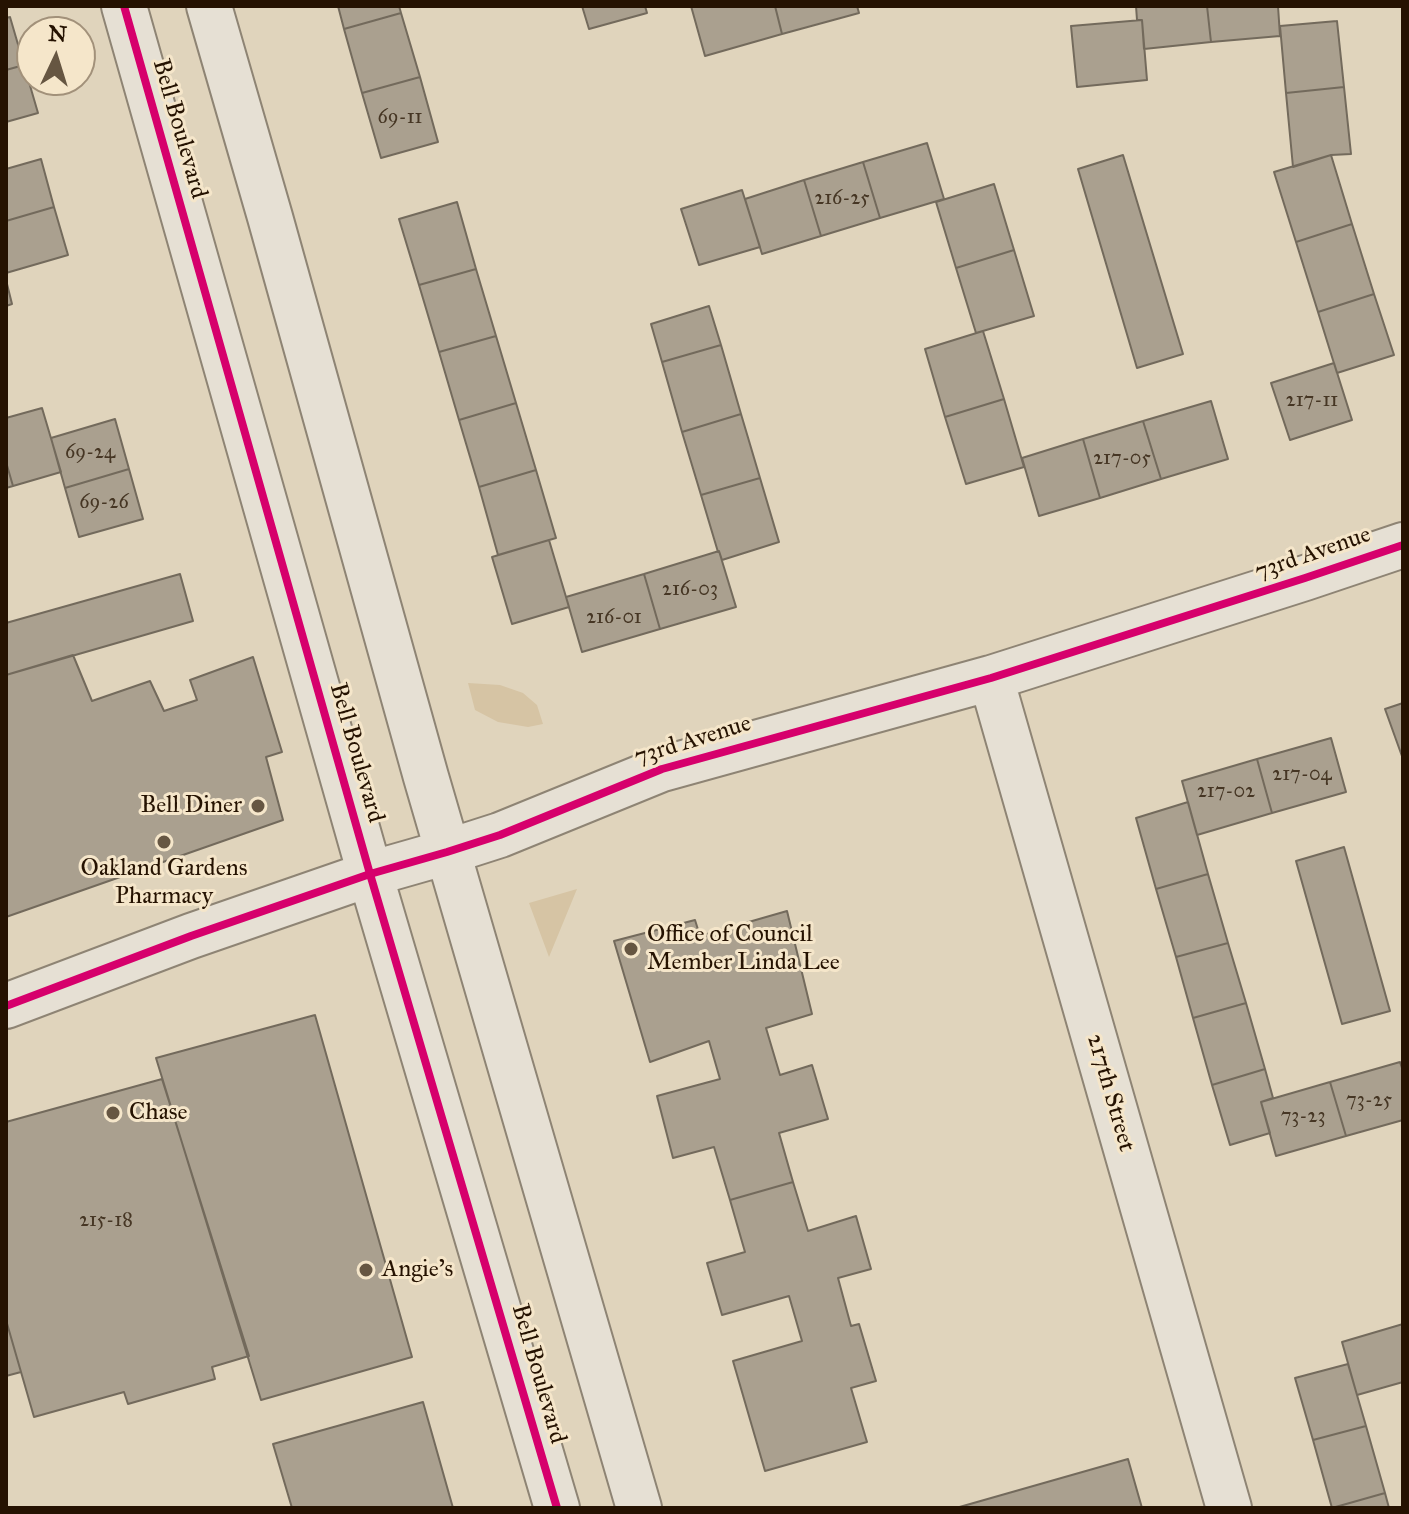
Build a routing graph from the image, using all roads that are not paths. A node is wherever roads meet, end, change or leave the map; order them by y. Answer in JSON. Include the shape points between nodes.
{"nodes":[{"id":1,"x":124,"y":6,"type":"edge"},
{"id":2,"x":209,"y":6,"type":"edge"},
{"id":3,"x":1403,"y":545,"type":"edge"},
{"id":4,"x":991,"y":678,"type":"junction"},
{"id":5,"x":447,"y":852,"type":"junction"},
{"id":6,"x":370,"y":874,"type":"junction"},
{"id":7,"x":6,"y":1006,"type":"edge"},
{"id":8,"x":557,"y":1508,"type":"edge"},
{"id":9,"x":639,"y":1508,"type":"edge"},
{"id":10,"x":1229,"y":1508,"type":"edge"}],
"edges":[{"from":1,"to":6,"type":"street","name":"Bell Boulevard"},
{"from":2,"to":5,"type":"street"},
{"from":3,"to":4,"type":"street","name":"73rd Avenue"},
{"from":4,"to":5,"type":"street","name":"73rd Avenue","via":[[662,769]]},
{"from":4,"to":10,"type":"street","name":"217th Street"},
{"from":5,"to":6,"type":"street","name":"73rd Avenue"},
{"from":5,"to":9,"type":"street"},
{"from":6,"to":7,"type":"street","name":"73rd Avenue"},
{"from":6,"to":8,"type":"street","name":"Bell Boulevard"}]}
